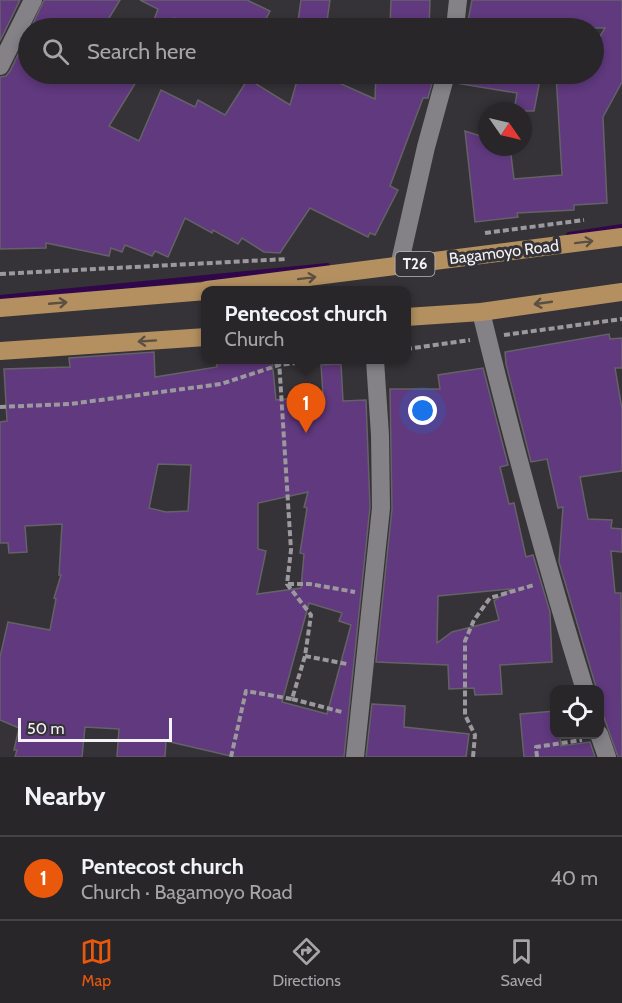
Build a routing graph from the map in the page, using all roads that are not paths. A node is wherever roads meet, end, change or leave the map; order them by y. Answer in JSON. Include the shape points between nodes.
{"nodes":[{"id":1,"x":33,"y":0,"type":"edge"},
{"id":2,"x":458,"y":0,"type":"edge"},
{"id":3,"x":24,"y":18,"type":"edge"},
{"id":4,"x":456,"y":18,"type":"edge"},
{"id":5,"x":18,"y":30,"type":"edge"},
{"id":6,"x":0,"y":66,"type":"edge"},
{"id":7,"x":443,"y":84,"type":"edge"},
{"id":8,"x":622,"y":237,"type":"edge"},
{"id":9,"x":399,"y":266,"type":"junction"},
{"id":10,"x":245,"y":286,"type":"edge"},
{"id":11,"x":201,"y":291,"type":"edge"},
{"id":12,"x":622,"y":292,"type":"edge"},
{"id":13,"x":0,"y":308,"type":"edge"},
{"id":14,"x":481,"y":312,"type":"junction"},
{"id":15,"x":411,"y":317,"type":"edge"},
{"id":16,"x":201,"y":337,"type":"edge"},
{"id":17,"x":0,"y":351,"type":"edge"},
{"id":18,"x":375,"y":364,"type":"edge"},
{"id":19,"x":583,"y":685,"type":"edge"},
{"id":20,"x":601,"y":739,"type":"edge"},
{"id":21,"x":356,"y":757,"type":"edge"},
{"id":22,"x":607,"y":757,"type":"edge"}],
"edges":[{"from":1,"to":3,"type":"street"},
{"from":2,"to":4,"type":"street"},
{"from":5,"to":6,"type":"street"},
{"from":7,"to":9,"type":"street"},
{"from":9,"to":8,"type":"highway","name":"Bagamoyo Road","number":"T26","one_way":true},
{"from":10,"to":9,"type":"highway","name":"Bagamoyo Road","number":"T26","one_way":true},
{"from":13,"to":11,"type":"highway","name":"Bagamoyo Road","number":"T26","one_way":true},
{"from":12,"to":14,"type":"highway","one_way":true},
{"from":14,"to":15,"type":"highway"},
{"from":14,"to":19,"type":"street","via":[[551,581]]},
{"from":16,"to":17,"type":"highway","one_way":true},
{"from":18,"to":21,"type":"street","via":[[381,508]]},
{"from":20,"to":22,"type":"street"}]}
